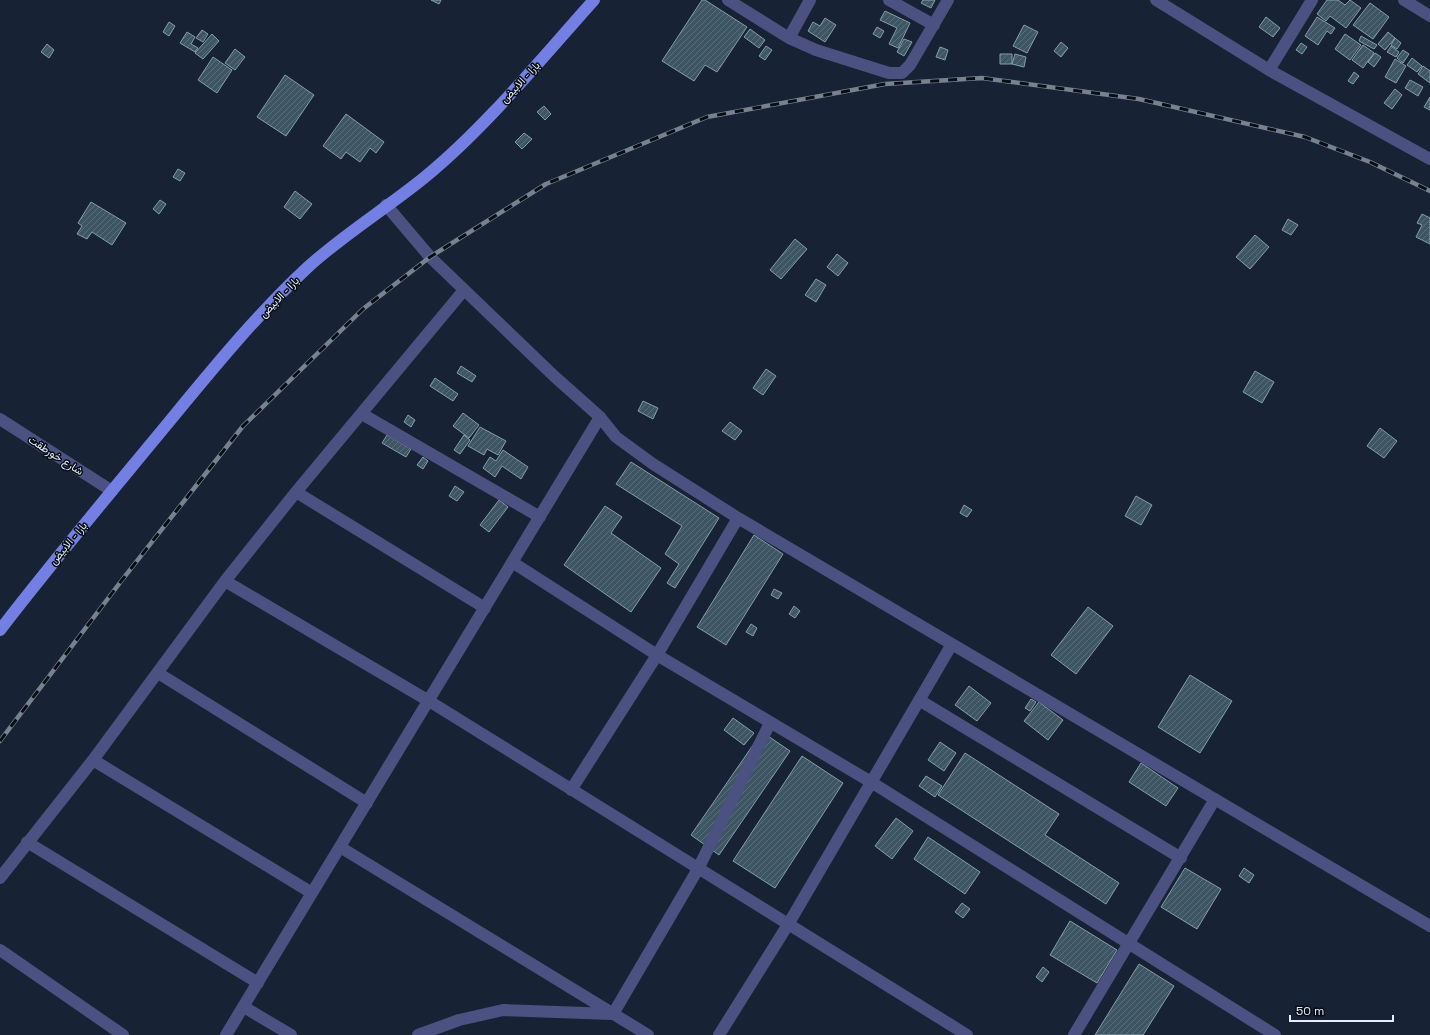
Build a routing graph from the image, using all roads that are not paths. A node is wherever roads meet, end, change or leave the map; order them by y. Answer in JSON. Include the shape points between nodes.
{"nodes":[{"id":1,"x":594,"y":0,"type":"edge"},
{"id":2,"x":728,"y":0,"type":"edge"},
{"id":3,"x":810,"y":0,"type":"edge"},
{"id":4,"x":889,"y":0,"type":"edge"},
{"id":5,"x":948,"y":0,"type":"edge"},
{"id":6,"x":1156,"y":0,"type":"edge"},
{"id":7,"x":1312,"y":0,"type":"edge"},
{"id":8,"x":1404,"y":0,"type":"edge"},
{"id":9,"x":1430,"y":16,"type":"edge"},
{"id":10,"x":934,"y":25,"type":"junction"},
{"id":11,"x":789,"y":38,"type":"junction"},
{"id":12,"x":1269,"y":70,"type":"junction"},
{"id":13,"x":1430,"y":158,"type":"edge"},
{"id":14,"x":386,"y":205,"type":"junction"},
{"id":15,"x":464,"y":290,"type":"junction"},
{"id":16,"x":362,"y":414,"type":"junction"},
{"id":17,"x":600,"y":417,"type":"junction"},
{"id":18,"x":0,"y":419,"type":"edge"},
{"id":19,"x":112,"y":491,"type":"junction"},
{"id":20,"x":296,"y":492,"type":"junction"},
{"id":21,"x":540,"y":517,"type":"junction"},
{"id":22,"x":738,"y":518,"type":"junction"},
{"id":23,"x":512,"y":562,"type":"junction"},
{"id":24,"x":225,"y":581,"type":"junction"},
{"id":25,"x":485,"y":608,"type":"junction"},
{"id":26,"x":0,"y":630,"type":"edge"},
{"id":27,"x":952,"y":644,"type":"junction"},
{"id":28,"x":657,"y":655,"type":"junction"},
{"id":29,"x":158,"y":673,"type":"junction"},
{"id":30,"x":919,"y":700,"type":"junction"},
{"id":31,"x":428,"y":701,"type":"junction"},
{"id":32,"x":770,"y":723,"type":"junction"},
{"id":33,"x":93,"y":760,"type":"junction"},
{"id":34,"x":870,"y":782,"type":"junction"},
{"id":35,"x":571,"y":790,"type":"junction"},
{"id":36,"x":1215,"y":799,"type":"junction"},
{"id":37,"x":367,"y":803,"type":"junction"},
{"id":38,"x":27,"y":842,"type":"junction"},
{"id":39,"x":340,"y":847,"type":"junction"},
{"id":40,"x":1181,"y":858,"type":"junction"},
{"id":41,"x":698,"y":869,"type":"junction"},
{"id":42,"x":0,"y":878,"type":"edge"},
{"id":43,"x":312,"y":893,"type":"junction"},
{"id":44,"x":789,"y":923,"type":"junction"},
{"id":45,"x":1430,"y":926,"type":"edge"},
{"id":46,"x":1128,"y":944,"type":"junction"},
{"id":47,"x":0,"y":950,"type":"edge"},
{"id":48,"x":258,"y":983,"type":"junction"},
{"id":49,"x":244,"y":1007,"type":"junction"},
{"id":50,"x":613,"y":1014,"type":"junction"},
{"id":51,"x":1270,"y":1034,"type":"edge"},
{"id":52,"x":123,"y":1035,"type":"edge"},
{"id":53,"x":226,"y":1035,"type":"edge"},
{"id":54,"x":291,"y":1035,"type":"edge"},
{"id":55,"x":418,"y":1035,"type":"edge"},
{"id":56,"x":648,"y":1035,"type":"edge"},
{"id":57,"x":720,"y":1035,"type":"edge"},
{"id":58,"x":967,"y":1035,"type":"edge"},
{"id":59,"x":1074,"y":1035,"type":"edge"}],
"edges":[{"from":1,"to":14,"type":"main road","name":"بارا - الابيض","via":[[470,136],[425,176]]},
{"from":2,"to":11,"type":"street"},
{"from":3,"to":11,"type":"street"},
{"from":4,"to":10,"type":"street"},
{"from":5,"to":10,"type":"street"},
{"from":6,"to":12,"type":"street"},
{"from":7,"to":12,"type":"street"},
{"from":8,"to":9,"type":"street"},
{"from":10,"to":11,"type":"street","via":[[910,65],[902,72],[889,73],[816,50]]},
{"from":12,"to":13,"type":"street"},
{"from":14,"to":15,"type":"street","via":[[430,257]]},
{"from":14,"to":19,"type":"main road","name":"بارا - الابيض","via":[[309,266],[283,292],[232,347]]},
{"from":15,"to":16,"type":"street"},
{"from":15,"to":17,"type":"street"},
{"from":16,"to":20,"type":"street"},
{"from":16,"to":21,"type":"street"},
{"from":17,"to":21,"type":"street"},
{"from":17,"to":22,"type":"street","via":[[616,437],[653,464]]},
{"from":18,"to":19,"type":"street","name":"شارع خورطقت"},
{"from":19,"to":26,"type":"main road","name":"بارا - الابيض"},
{"from":20,"to":24,"type":"street"},
{"from":20,"to":25,"type":"street"},
{"from":21,"to":23,"type":"street"},
{"from":22,"to":27,"type":"street"},
{"from":22,"to":28,"type":"street"},
{"from":23,"to":25,"type":"street"},
{"from":23,"to":28,"type":"street"},
{"from":24,"to":29,"type":"street"},
{"from":24,"to":31,"type":"street"},
{"from":25,"to":31,"type":"street"},
{"from":27,"to":30,"type":"street"},
{"from":27,"to":36,"type":"street"},
{"from":28,"to":32,"type":"street"},
{"from":28,"to":35,"type":"street"},
{"from":29,"to":33,"type":"street"},
{"from":29,"to":37,"type":"street"},
{"from":30,"to":34,"type":"street"},
{"from":30,"to":40,"type":"street"},
{"from":31,"to":35,"type":"street"},
{"from":31,"to":37,"type":"street"},
{"from":32,"to":34,"type":"street"},
{"from":32,"to":41,"type":"street"},
{"from":33,"to":38,"type":"street"},
{"from":33,"to":43,"type":"street"},
{"from":34,"to":44,"type":"street"},
{"from":34,"to":46,"type":"street"},
{"from":35,"to":41,"type":"street"},
{"from":36,"to":40,"type":"street"},
{"from":36,"to":45,"type":"street"},
{"from":37,"to":39,"type":"street"},
{"from":38,"to":42,"type":"street"},
{"from":38,"to":48,"type":"street"},
{"from":39,"to":43,"type":"street"},
{"from":39,"to":50,"type":"street"},
{"from":40,"to":46,"type":"street"},
{"from":41,"to":44,"type":"street"},
{"from":41,"to":50,"type":"street"},
{"from":43,"to":48,"type":"street"},
{"from":44,"to":57,"type":"street"},
{"from":44,"to":58,"type":"street"},
{"from":46,"to":51,"type":"street"},
{"from":46,"to":59,"type":"street"},
{"from":47,"to":52,"type":"street"},
{"from":48,"to":49,"type":"street"},
{"from":49,"to":53,"type":"street"},
{"from":49,"to":54,"type":"street"},
{"from":50,"to":55,"type":"street","via":[[503,1010],[459,1020]]},
{"from":50,"to":56,"type":"street"}]}
